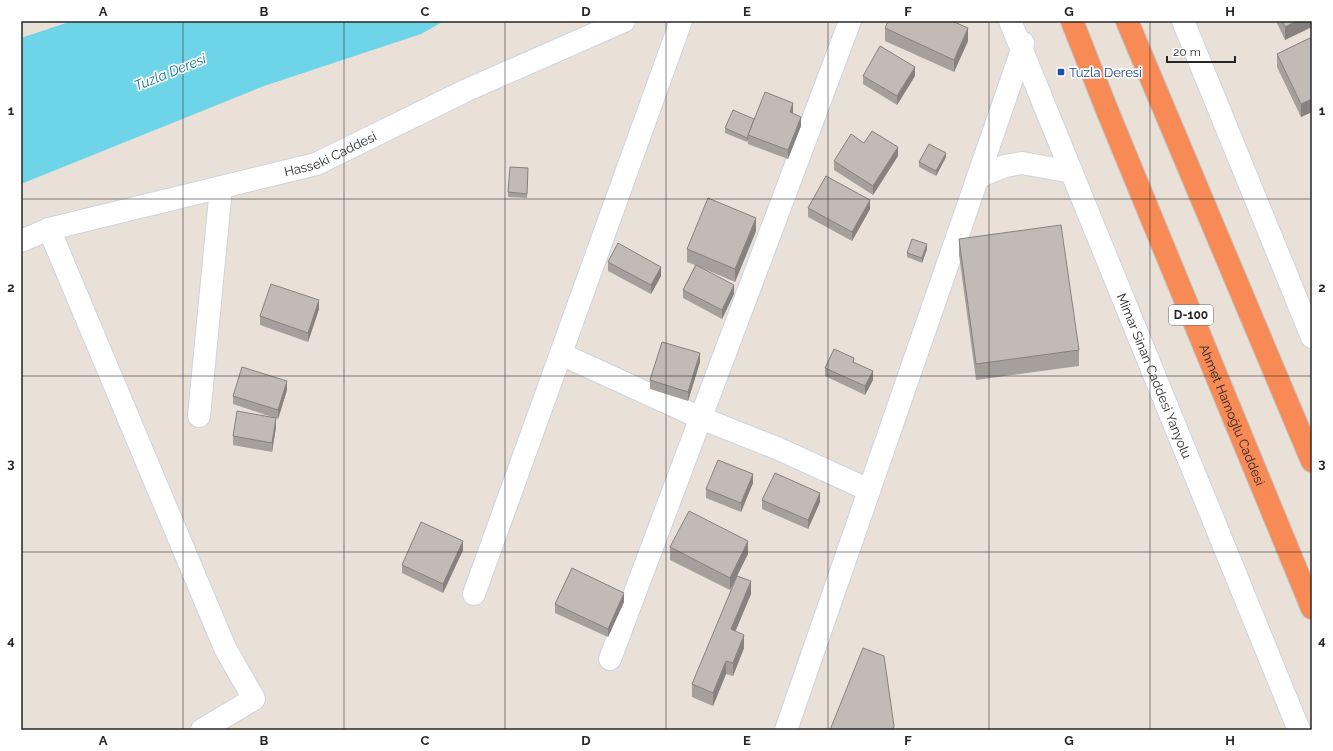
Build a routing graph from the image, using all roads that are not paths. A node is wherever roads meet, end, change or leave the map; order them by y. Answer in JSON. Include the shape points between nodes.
{"nodes":[{"id":1,"x":624,"y":21,"type":"edge"},
{"id":2,"x":681,"y":21,"type":"edge"},
{"id":3,"x":850,"y":21,"type":"edge"},
{"id":4,"x":1010,"y":21,"type":"edge"},
{"id":5,"x":1024,"y":21,"type":"edge"},
{"id":6,"x":1072,"y":21,"type":"edge"},
{"id":7,"x":1127,"y":21,"type":"edge"},
{"id":8,"x":1183,"y":21,"type":"edge"},
{"id":9,"x":1022,"y":50,"type":"junction"},
{"id":10,"x":1072,"y":172,"type":"junction"},
{"id":11,"x":978,"y":177,"type":"junction"},
{"id":12,"x":221,"y":188,"type":"junction"},
{"id":13,"x":49,"y":229,"type":"junction"},
{"id":14,"x":21,"y":241,"type":"edge"},
{"id":15,"x":1312,"y":337,"type":"edge"},
{"id":16,"x":561,"y":354,"type":"junction"},
{"id":17,"x":199,"y":416,"type":"dead end"},
{"id":18,"x":701,"y":418,"type":"junction"},
{"id":19,"x":1312,"y":461,"type":"edge"},
{"id":20,"x":869,"y":490,"type":"junction"},
{"id":21,"x":474,"y":594,"type":"dead end"},
{"id":22,"x":1312,"y":608,"type":"edge"},
{"id":23,"x":610,"y":659,"type":"dead end"},
{"id":24,"x":202,"y":730,"type":"edge"},
{"id":25,"x":786,"y":730,"type":"edge"},
{"id":26,"x":1299,"y":730,"type":"edge"}],
"edges":[{"from":1,"to":12,"type":"street","name":"Hasseki Caddesi","via":[[467,90],[316,164]]},
{"from":2,"to":16,"type":"street"},
{"from":3,"to":18,"type":"street"},
{"from":4,"to":9,"type":"street","name":"Mimar Sinan Caddesi Yanyolu"},
{"from":5,"to":9,"type":"street"},
{"from":6,"to":22,"type":"highway","name":"Ahmet Hamoğlu Caddesi","number":"D-100"},
{"from":7,"to":19,"type":"highway"},
{"from":8,"to":15,"type":"street"},
{"from":9,"to":10,"type":"street","name":"Mimar Sinan Caddesi Yanyolu"},
{"from":9,"to":11,"type":"street"},
{"from":10,"to":11,"type":"street","via":[[1022,163],[1005,166]]},
{"from":10,"to":26,"type":"street","name":"Mimar Sinan Caddesi Yanyolu"},
{"from":11,"to":20,"type":"street"},
{"from":12,"to":13,"type":"street","name":"Hasseki Caddesi"},
{"from":12,"to":17,"type":"street"},
{"from":13,"to":14,"type":"street","name":"Hasseki Caddesi"},
{"from":13,"to":24,"type":"street","via":[[225,648],[254,699]]},
{"from":16,"to":18,"type":"street"},
{"from":16,"to":21,"type":"street"},
{"from":18,"to":20,"type":"street","via":[[779,449]]},
{"from":18,"to":23,"type":"street"},
{"from":20,"to":25,"type":"street"}]}
